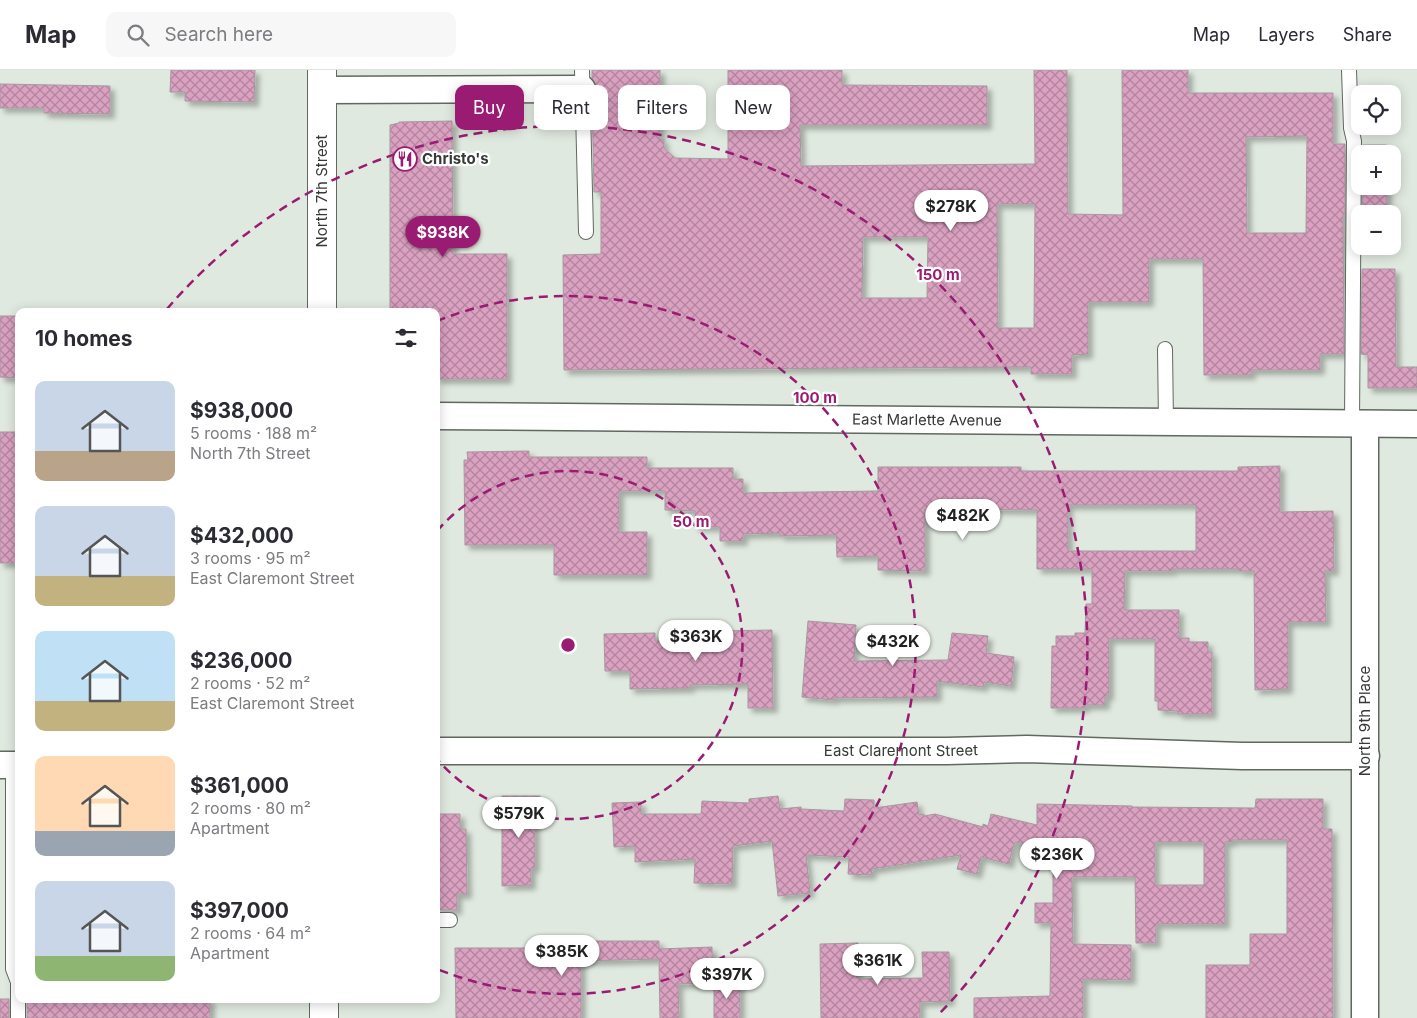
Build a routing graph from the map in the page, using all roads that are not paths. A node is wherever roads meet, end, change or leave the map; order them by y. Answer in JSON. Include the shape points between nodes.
{"nodes":[{"id":1,"x":1349,"y":70,"type":"edge"},
{"id":2,"x":582,"y":79,"type":"edge"},
{"id":3,"x":322,"y":80,"type":"edge"},
{"id":4,"x":586,"y":232,"type":"dead end"},
{"id":5,"x":322,"y":308,"type":"edge"},
{"id":6,"x":1165,"y":349,"type":"dead end"},
{"id":7,"x":440,"y":416,"type":"edge"},
{"id":8,"x":1166,"y":423,"type":"junction"},
{"id":9,"x":1358,"y":424,"type":"junction"},
{"id":10,"x":1417,"y":424,"type":"edge"},
{"id":11,"x":440,"y":751,"type":"edge"},
{"id":12,"x":1366,"y":756,"type":"junction"},
{"id":13,"x":11,"y":765,"type":"edge"},
{"id":14,"x":15,"y":973,"type":"edge"},
{"id":15,"x":18,"y":1003,"type":"edge"},
{"id":16,"x":324,"y":1003,"type":"edge"},
{"id":17,"x":18,"y":1018,"type":"edge"},
{"id":18,"x":324,"y":1018,"type":"edge"},
{"id":19,"x":1365,"y":1018,"type":"edge"}],
"edges":[{"from":1,"to":9,"type":"lane","via":[[1354,141]]},
{"from":2,"to":3,"type":"street"},
{"from":2,"to":4,"type":"lane"},
{"from":3,"to":5,"type":"main road","name":"North 7th Street"},
{"from":6,"to":8,"type":"lane"},
{"from":7,"to":8,"type":"street","name":"East Marlette Avenue"},
{"from":8,"to":9,"type":"street","name":"East Marlette Avenue"},
{"from":9,"to":10,"type":"street","name":"East Marlette Avenue"},
{"from":9,"to":12,"type":"street","name":"North 9th Place"},
{"from":11,"to":12,"type":"street","name":"East Claremont Street","via":[[1027,749],[1242,756]]},
{"from":12,"to":19,"type":"street","name":"North 9th Place"},
{"from":13,"to":14,"type":"lane"},
{"from":15,"to":17,"type":"lane"},
{"from":16,"to":18,"type":"main road"}]}
